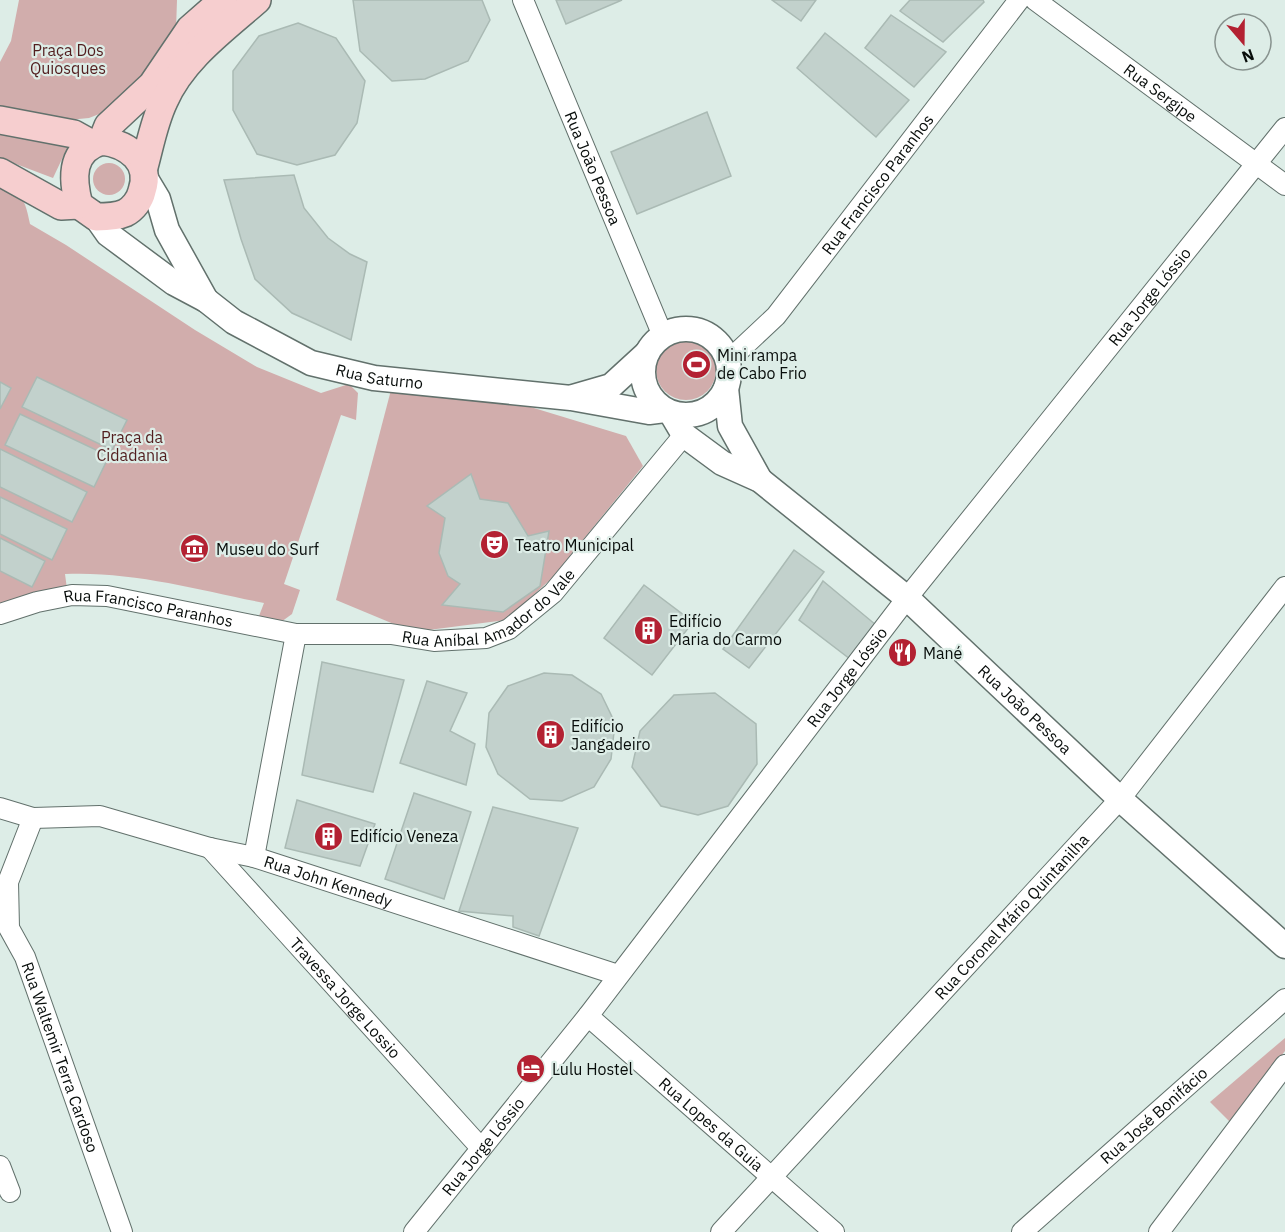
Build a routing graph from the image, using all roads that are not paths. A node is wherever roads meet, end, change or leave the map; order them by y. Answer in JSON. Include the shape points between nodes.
{"nodes":[{"id":1,"x":223,"y":0,"type":"edge"},
{"id":2,"x":257,"y":0,"type":"edge"},
{"id":3,"x":522,"y":0,"type":"edge"},
{"id":4,"x":1020,"y":0,"type":"edge"},
{"id":5,"x":1035,"y":0,"type":"edge"},
{"id":6,"x":0,"y":120,"type":"edge"},
{"id":7,"x":1285,"y":128,"type":"edge"},
{"id":8,"x":97,"y":142,"type":"junction"},
{"id":9,"x":1257,"y":164,"type":"junction"},
{"id":10,"x":0,"y":172,"type":"edge"},
{"id":11,"x":145,"y":173,"type":"junction"},
{"id":12,"x":1285,"y":185,"type":"edge"},
{"id":13,"x":87,"y":211,"type":"junction"},
{"id":14,"x":206,"y":300,"type":"junction"},
{"id":15,"x":655,"y":345,"type":"junction"},
{"id":16,"x":728,"y":361,"type":"junction"},
{"id":17,"x":726,"y":388,"type":"junction"},
{"id":18,"x":571,"y":398,"type":"junction"},
{"id":19,"x":668,"y":411,"type":"junction"},
{"id":20,"x":684,"y":435,"type":"junction"},
{"id":21,"x":760,"y":480,"type":"junction"},
{"id":22,"x":1285,"y":586,"type":"edge"},
{"id":23,"x":907,"y":598,"type":"junction"},
{"id":24,"x":0,"y":614,"type":"edge"},
{"id":25,"x":296,"y":634,"type":"junction"},
{"id":26,"x":1120,"y":799,"type":"junction"},
{"id":27,"x":0,"y":808,"type":"edge"},
{"id":28,"x":33,"y":818,"type":"junction"},
{"id":29,"x":210,"y":848,"type":"junction"},
{"id":30,"x":254,"y":857,"type":"junction"},
{"id":31,"x":3,"y":883,"type":"edge"},
{"id":32,"x":1285,"y":946,"type":"edge"},
{"id":33,"x":618,"y":975,"type":"junction"},
{"id":34,"x":1285,"y":999,"type":"edge"},
{"id":35,"x":588,"y":1016,"type":"junction"},
{"id":36,"x":1285,"y":1065,"type":"edge"},
{"id":37,"x":481,"y":1148,"type":"junction"},
{"id":38,"x":0,"y":1166,"type":"edge"},
{"id":39,"x":772,"y":1176,"type":"junction"},
{"id":40,"x":10,"y":1192,"type":"dead end"},
{"id":41,"x":122,"y":1232,"type":"edge"},
{"id":42,"x":414,"y":1232,"type":"edge"},
{"id":43,"x":721,"y":1232,"type":"edge"},
{"id":44,"x":834,"y":1232,"type":"edge"},
{"id":45,"x":1022,"y":1232,"type":"edge"},
{"id":46,"x":1159,"y":1232,"type":"edge"}],
"edges":[{"from":1,"to":8,"type":"main road","via":[[190,29],[152,85],[108,126]]},
{"from":2,"to":11,"type":"main road","via":[[184,69],[164,99]]},
{"from":3,"to":15,"type":"street","name":"Rua João Pessoa"},
{"from":4,"to":16,"type":"street","name":"Rua Francisco Paranhos","via":[[776,316]]},
{"from":5,"to":9,"type":"street","name":"Rua Sergipe"},
{"from":6,"to":8,"type":"main road"},
{"from":7,"to":9,"type":"street","name":"Rua Jorge Lóssio"},
{"from":8,"to":11,"type":"main road","via":[[118,143],[131,150]]},
{"from":8,"to":13,"type":"main road","via":[[76,161],[74,189]]},
{"from":9,"to":12,"type":"street","name":"Rua Sergipe"},
{"from":9,"to":23,"type":"street","name":"Rua Jorge Lóssio"},
{"from":10,"to":13,"type":"main road","via":[[61,206]]},
{"from":11,"to":13,"type":"main road","via":[[135,205],[125,213]]},
{"from":11,"to":14,"type":"street","name":"Rua Saturno","via":[[167,230]]},
{"from":13,"to":14,"type":"street","name":"Rua Saturno","via":[[108,234],[174,283]]},
{"from":14,"to":18,"type":"street","name":"Rua Saturno","via":[[234,322],[311,363],[374,378]]},
{"from":15,"to":16,"type":"street","via":[[689,329],[702,332],[718,344]]},
{"from":15,"to":18,"type":"street","name":"Rua Saturno","via":[[611,386]]},
{"from":15,"to":19,"type":"street","via":[[643,375],[649,395]]},
{"from":16,"to":17,"type":"street"},
{"from":17,"to":19,"type":"street","via":[[710,408],[684,415]]},
{"from":17,"to":21,"type":"street","name":"Rua João Pessoa","via":[[730,426]]},
{"from":18,"to":19,"type":"street","name":"Rua Saturno","via":[[649,412]]},
{"from":19,"to":20,"type":"street","name":"Rua João Pessoa"},
{"from":20,"to":21,"type":"street","name":"Rua João Pessoa","via":[[722,464]]},
{"from":20,"to":25,"type":"street","name":"Rua Aníbal Amador do Vale","via":[[577,568],[528,616],[509,629],[463,641],[391,634]]},
{"from":21,"to":23,"type":"street","name":"Rua João Pessoa"},
{"from":22,"to":26,"type":"street","name":"Rua Coronel Mário Quintanilha"},
{"from":23,"to":26,"type":"street","name":"Rua João Pessoa"},
{"from":23,"to":33,"type":"street","name":"Rua Jorge Lóssio"},
{"from":24,"to":25,"type":"street","name":"Rua Francisco Paranhos","via":[[72,595],[107,596]]},
{"from":25,"to":30,"type":"street"},
{"from":26,"to":32,"type":"street","name":"Rua João Pessoa"},
{"from":26,"to":39,"type":"street","name":"Rua Coronel Mário Quintanilha"},
{"from":27,"to":28,"type":"street"},
{"from":28,"to":29,"type":"street","name":"Rua John Kennedy","via":[[100,816]]},
{"from":28,"to":31,"type":"street","name":"Rua Waltemir Terra Cardoso"},
{"from":29,"to":30,"type":"street","name":"Rua John Kennedy"},
{"from":29,"to":37,"type":"street","name":"Travessa Jorge Lossio"},
{"from":30,"to":33,"type":"street","name":"Rua John Kennedy"},
{"from":31,"to":41,"type":"street","name":"Rua Waltemir Terra Cardoso","via":[[9,927],[25,957]]},
{"from":33,"to":35,"type":"street","name":"Rua Jorge Lóssio"},
{"from":34,"to":45,"type":"street","name":"Rua José Bonifácio"},
{"from":35,"to":37,"type":"street","name":"Rua Jorge Lóssio"},
{"from":35,"to":39,"type":"street","name":"Rua Lopes da Guia"},
{"from":36,"to":46,"type":"street"},
{"from":37,"to":42,"type":"street","name":"Rua Jorge Lóssio"},
{"from":38,"to":40,"type":"street"},
{"from":39,"to":43,"type":"street","name":"Rua Coronel Mário Quintanilha"},
{"from":39,"to":44,"type":"street","name":"Rua Lopes da Guia"}]}
